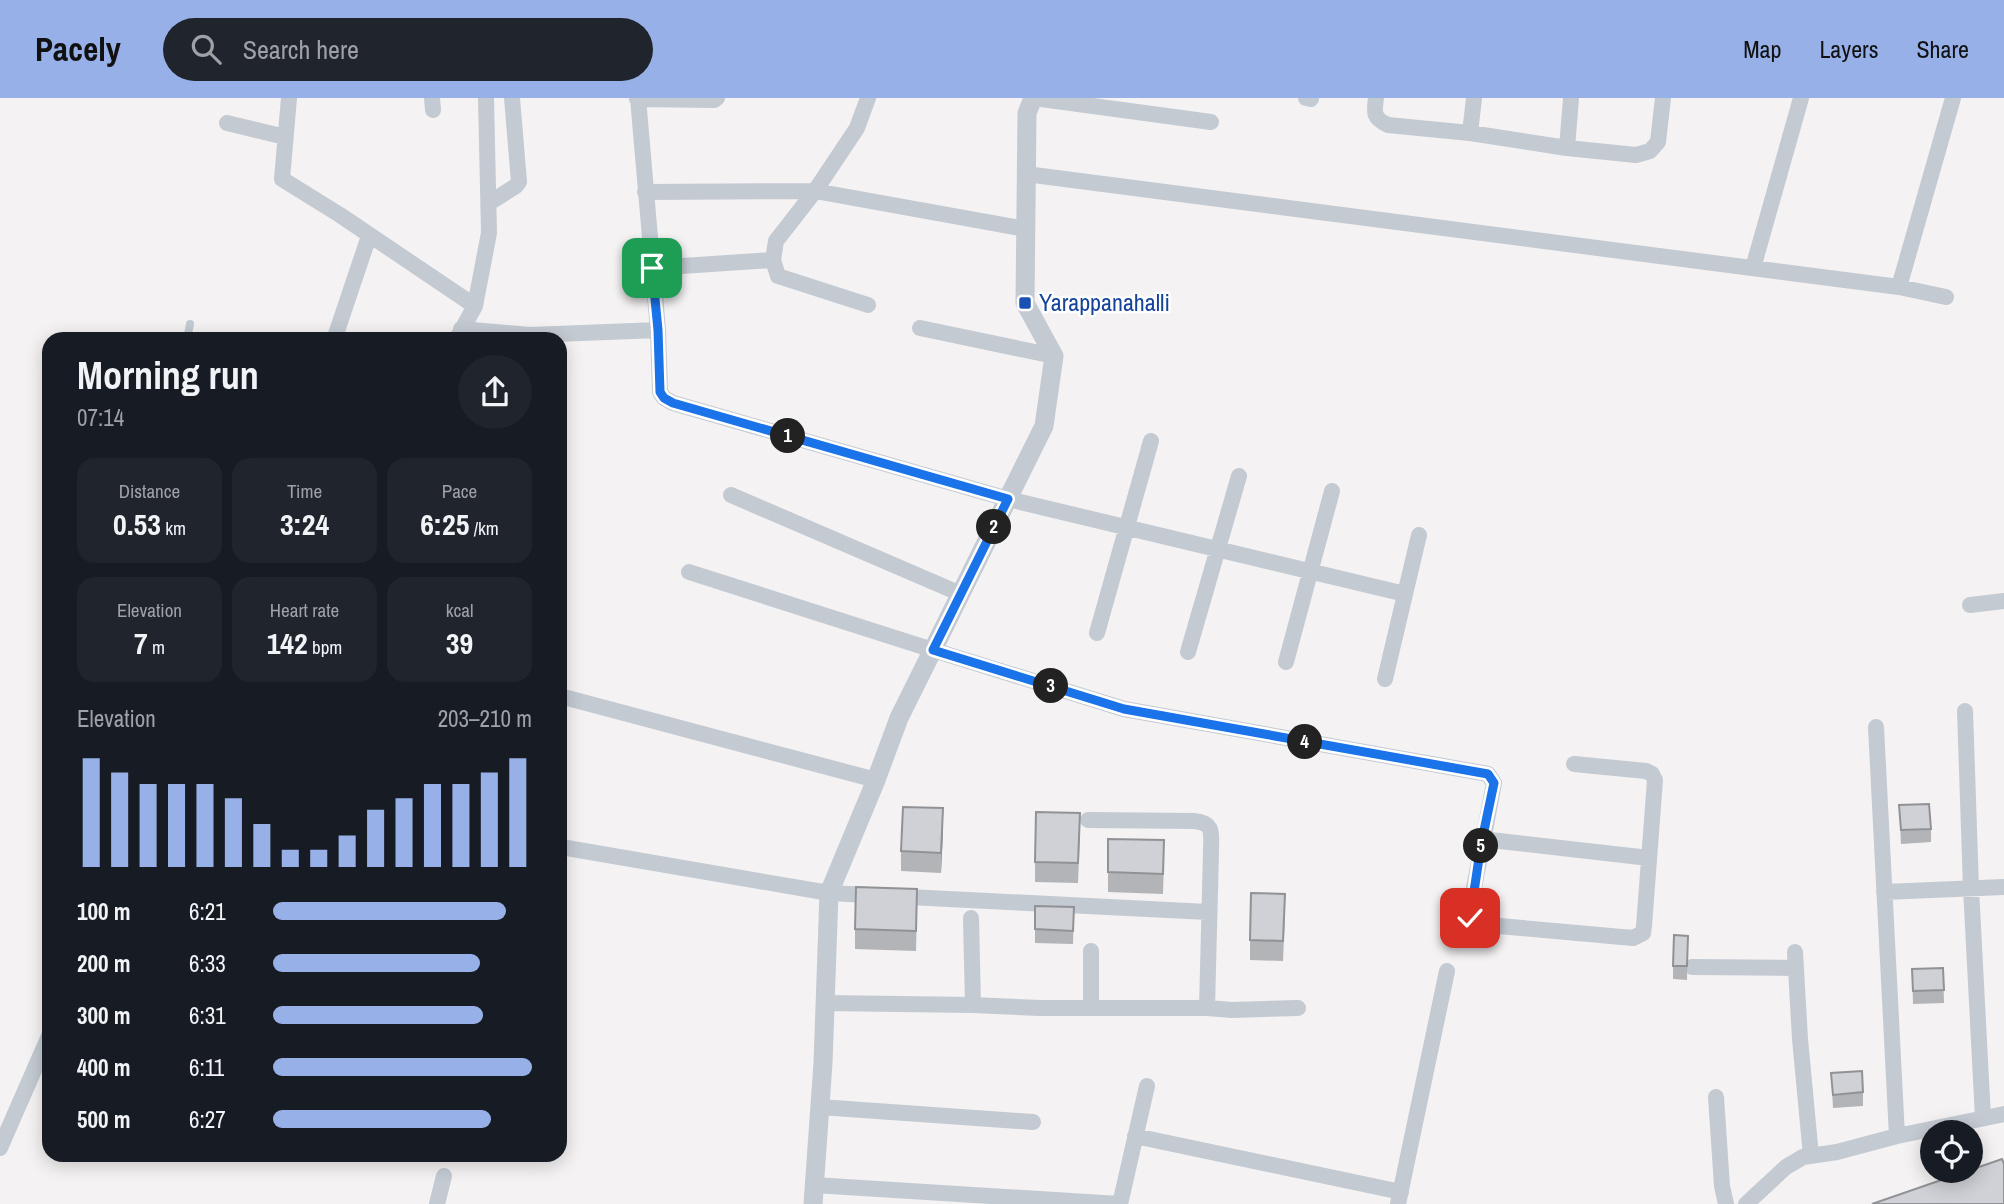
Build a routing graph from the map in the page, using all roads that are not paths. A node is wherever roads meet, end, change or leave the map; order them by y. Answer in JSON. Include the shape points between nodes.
{"nodes":[{"id":1,"x":289,"y":98,"type":"edge"},
{"id":2,"x":486,"y":98,"type":"edge"},
{"id":3,"x":512,"y":98,"type":"edge"},
{"id":4,"x":717,"y":98,"type":"edge"},
{"id":5,"x":868,"y":98,"type":"edge"},
{"id":6,"x":1034,"y":98,"type":"edge"},
{"id":7,"x":1376,"y":98,"type":"edge"},
{"id":8,"x":1474,"y":98,"type":"edge"},
{"id":9,"x":1571,"y":98,"type":"edge"},
{"id":10,"x":1663,"y":98,"type":"edge"},
{"id":11,"x":1801,"y":98,"type":"edge"},
{"id":12,"x":1953,"y":98,"type":"edge"},
{"id":13,"x":637,"y":99,"type":"edge"},
{"id":14,"x":1210,"y":122,"type":"dead end"},
{"id":15,"x":228,"y":123,"type":"dead end"},
{"id":16,"x":1470,"y":133,"type":"junction"},
{"id":17,"x":285,"y":137,"type":"junction"},
{"id":18,"x":1567,"y":148,"type":"junction"},
{"id":19,"x":1026,"y":174,"type":"junction"},
{"id":20,"x":815,"y":191,"type":"junction"},
{"id":21,"x":645,"y":192,"type":"junction"},
{"id":22,"x":489,"y":203,"type":"junction"},
{"id":23,"x":1026,"y":229,"type":"junction"},
{"id":24,"x":369,"y":236,"type":"junction"},
{"id":25,"x":773,"y":260,"type":"junction"},
{"id":26,"x":652,"y":268,"type":"junction"},
{"id":27,"x":1753,"y":268,"type":"junction"},
{"id":28,"x":1899,"y":287,"type":"junction"},
{"id":29,"x":1945,"y":297,"type":"dead end"},
{"id":30,"x":868,"y":304,"type":"dead end"},
{"id":31,"x":475,"y":306,"type":"junction"},
{"id":32,"x":190,"y":324,"type":"dead end"},
{"id":33,"x":920,"y":328,"type":"dead end"},
{"id":34,"x":658,"y":330,"type":"junction"},
{"id":35,"x":188,"y":332,"type":"edge"},
{"id":36,"x":337,"y":332,"type":"edge"},
{"id":37,"x":459,"y":332,"type":"edge"},
{"id":38,"x":567,"y":334,"type":"edge"},
{"id":39,"x":1054,"y":356,"type":"junction"},
{"id":40,"x":1151,"y":441,"type":"dead end"},
{"id":41,"x":1239,"y":476,"type":"dead end"},
{"id":42,"x":1332,"y":491,"type":"dead end"},
{"id":43,"x":731,"y":495,"type":"dead end"},
{"id":44,"x":1008,"y":499,"type":"junction"},
{"id":45,"x":1127,"y":527,"type":"junction"},
{"id":46,"x":1419,"y":535,"type":"dead end"},
{"id":47,"x":1218,"y":550,"type":"junction"},
{"id":48,"x":689,"y":572,"type":"dead end"},
{"id":49,"x":1310,"y":572,"type":"junction"},
{"id":50,"x":961,"y":594,"type":"junction"},
{"id":51,"x":1405,"y":594,"type":"junction"},
{"id":52,"x":2004,"y":601,"type":"edge"},
{"id":53,"x":1970,"y":605,"type":"dead end"},
{"id":54,"x":1097,"y":633,"type":"dead end"},
{"id":55,"x":933,"y":650,"type":"junction"},
{"id":56,"x":1188,"y":652,"type":"dead end"},
{"id":57,"x":1286,"y":662,"type":"dead end"},
{"id":58,"x":1385,"y":679,"type":"dead end"},
{"id":59,"x":567,"y":698,"type":"edge"},
{"id":60,"x":1965,"y":711,"type":"dead end"},
{"id":61,"x":1876,"y":727,"type":"dead end"},
{"id":62,"x":1574,"y":764,"type":"dead end"},
{"id":63,"x":876,"y":780,"type":"junction"},
{"id":64,"x":1088,"y":820,"type":"dead end"},
{"id":65,"x":1482,"y":839,"type":"junction"},
{"id":66,"x":567,"y":849,"type":"edge"},
{"id":67,"x":1648,"y":858,"type":"junction"},
{"id":68,"x":2004,"y":887,"type":"edge"},
{"id":69,"x":1971,"y":888,"type":"junction"},
{"id":70,"x":1884,"y":892,"type":"junction"},
{"id":71,"x":829,"y":893,"type":"junction"},
{"id":72,"x":1208,"y":912,"type":"junction"},
{"id":73,"x":971,"y":918,"type":"dead end"},
{"id":74,"x":1091,"y":951,"type":"dead end"},
{"id":75,"x":1692,"y":967,"type":"dead end"},
{"id":76,"x":1447,"y":971,"type":"dead end"},
{"id":77,"x":825,"y":1003,"type":"junction"},
{"id":78,"x":973,"y":1005,"type":"junction"},
{"id":79,"x":1091,"y":1007,"type":"junction"},
{"id":80,"x":1207,"y":1008,"type":"junction"},
{"id":81,"x":1298,"y":1008,"type":"dead end"},
{"id":82,"x":42,"y":1052,"type":"edge"},
{"id":83,"x":1147,"y":1086,"type":"dead end"},
{"id":84,"x":1716,"y":1097,"type":"dead end"},
{"id":85,"x":820,"y":1107,"type":"junction"},
{"id":86,"x":2004,"y":1114,"type":"edge"},
{"id":87,"x":1983,"y":1118,"type":"junction"},
{"id":88,"x":1033,"y":1122,"type":"dead end"},
{"id":89,"x":1135,"y":1136,"type":"junction"},
{"id":90,"x":1897,"y":1136,"type":"junction"},
{"id":91,"x":0,"y":1148,"type":"edge"},
{"id":92,"x":1811,"y":1156,"type":"junction"},
{"id":93,"x":444,"y":1176,"type":"dead end"},
{"id":94,"x":814,"y":1194,"type":"edge"},
{"id":95,"x":1400,"y":1198,"type":"edge"},
{"id":96,"x":437,"y":1204,"type":"edge"},
{"id":97,"x":1120,"y":1204,"type":"edge"},
{"id":98,"x":1726,"y":1204,"type":"edge"},
{"id":99,"x":1746,"y":1204,"type":"edge"}],
"edges":[{"from":1,"to":17,"type":"street"},
{"from":2,"to":22,"type":"street"},
{"from":3,"to":22,"type":"street","via":[[519,182]]},
{"from":4,"to":13,"type":"street"},
{"from":5,"to":20,"type":"street","via":[[857,128]]},
{"from":6,"to":14,"type":"street"},
{"from":6,"to":19,"type":"street","via":[[1027,113]]},
{"from":7,"to":16,"type":"street","via":[[1374,113],[1388,124]]},
{"from":8,"to":16,"type":"street"},
{"from":9,"to":18,"type":"street"},
{"from":10,"to":18,"type":"street","via":[[1658,142],[1650,151],[1636,155]]},
{"from":11,"to":27,"type":"street"},
{"from":12,"to":28,"type":"street"},
{"from":13,"to":21,"type":"street"},
{"from":15,"to":17,"type":"street"},
{"from":16,"to":18,"type":"street"},
{"from":17,"to":24,"type":"street","via":[[282,179]]},
{"from":19,"to":23,"type":"street"},
{"from":19,"to":27,"type":"street"},
{"from":20,"to":21,"type":"street"},
{"from":20,"to":23,"type":"street"},
{"from":20,"to":25,"type":"street","via":[[776,241]]},
{"from":21,"to":26,"type":"street"},
{"from":22,"to":31,"type":"street","via":[[489,233]]},
{"from":23,"to":39,"type":"street","via":[[1025,303]]},
{"from":24,"to":31,"type":"street"},
{"from":24,"to":36,"type":"street"},
{"from":25,"to":26,"type":"street"},
{"from":25,"to":30,"type":"street","via":[[778,276]]},
{"from":26,"to":34,"type":"street"},
{"from":27,"to":28,"type":"street"},
{"from":28,"to":29,"type":"street"},
{"from":31,"to":37,"type":"street"},
{"from":32,"to":35,"type":"lane"},
{"from":33,"to":39,"type":"street"},
{"from":34,"to":38,"type":"street"},
{"from":34,"to":44,"type":"street","via":[[660,392],[673,403]]},
{"from":39,"to":44,"type":"street","via":[[1044,426]]},
{"from":40,"to":45,"type":"street"},
{"from":41,"to":47,"type":"street"},
{"from":42,"to":49,"type":"street"},
{"from":43,"to":50,"type":"street"},
{"from":44,"to":45,"type":"street"},
{"from":44,"to":50,"type":"street"},
{"from":45,"to":47,"type":"street"},
{"from":45,"to":54,"type":"street"},
{"from":46,"to":51,"type":"street"},
{"from":47,"to":49,"type":"street"},
{"from":47,"to":56,"type":"street"},
{"from":48,"to":55,"type":"street"},
{"from":49,"to":51,"type":"street"},
{"from":49,"to":57,"type":"street"},
{"from":50,"to":55,"type":"street"},
{"from":51,"to":58,"type":"street"},
{"from":52,"to":53,"type":"street"},
{"from":55,"to":63,"type":"street","via":[[899,718]]},
{"from":55,"to":65,"type":"street","via":[[1124,709],[1488,774],[1494,783]]},
{"from":59,"to":63,"type":"street"},
{"from":60,"to":69,"type":"street"},
{"from":61,"to":70,"type":"street"},
{"from":62,"to":67,"type":"street","via":[[1652,775]]},
{"from":63,"to":71,"type":"street"},
{"from":64,"to":72,"type":"street","via":[[1208,825]]},
{"from":65,"to":67,"type":"street"},
{"from":65,"to":67,"type":"street","via":[[1469,914],[1477,924],[1633,938],[1643,933]]},
{"from":66,"to":71,"type":"street"},
{"from":68,"to":69,"type":"street"},
{"from":69,"to":70,"type":"street"},
{"from":69,"to":87,"type":"street"},
{"from":70,"to":90,"type":"street"},
{"from":71,"to":72,"type":"street"},
{"from":71,"to":77,"type":"street"},
{"from":72,"to":80,"type":"street"},
{"from":73,"to":78,"type":"street"},
{"from":74,"to":79,"type":"street"},
{"from":75,"to":92,"type":"street","via":[[1796,960]]},
{"from":76,"to":95,"type":"street"},
{"from":77,"to":78,"type":"street"},
{"from":77,"to":85,"type":"street"},
{"from":78,"to":79,"type":"street"},
{"from":79,"to":80,"type":"street"},
{"from":80,"to":81,"type":"street"},
{"from":82,"to":91,"type":"street"},
{"from":83,"to":89,"type":"street"},
{"from":84,"to":98,"type":"street"},
{"from":85,"to":88,"type":"street"},
{"from":85,"to":94,"type":"street"},
{"from":86,"to":87,"type":"street"},
{"from":87,"to":90,"type":"street"},
{"from":89,"to":95,"type":"street"},
{"from":89,"to":97,"type":"street"},
{"from":90,"to":92,"type":"street"},
{"from":92,"to":99,"type":"street","via":[[1786,1167]]},
{"from":93,"to":96,"type":"street"},
{"from":94,"to":97,"type":"street"}]}
